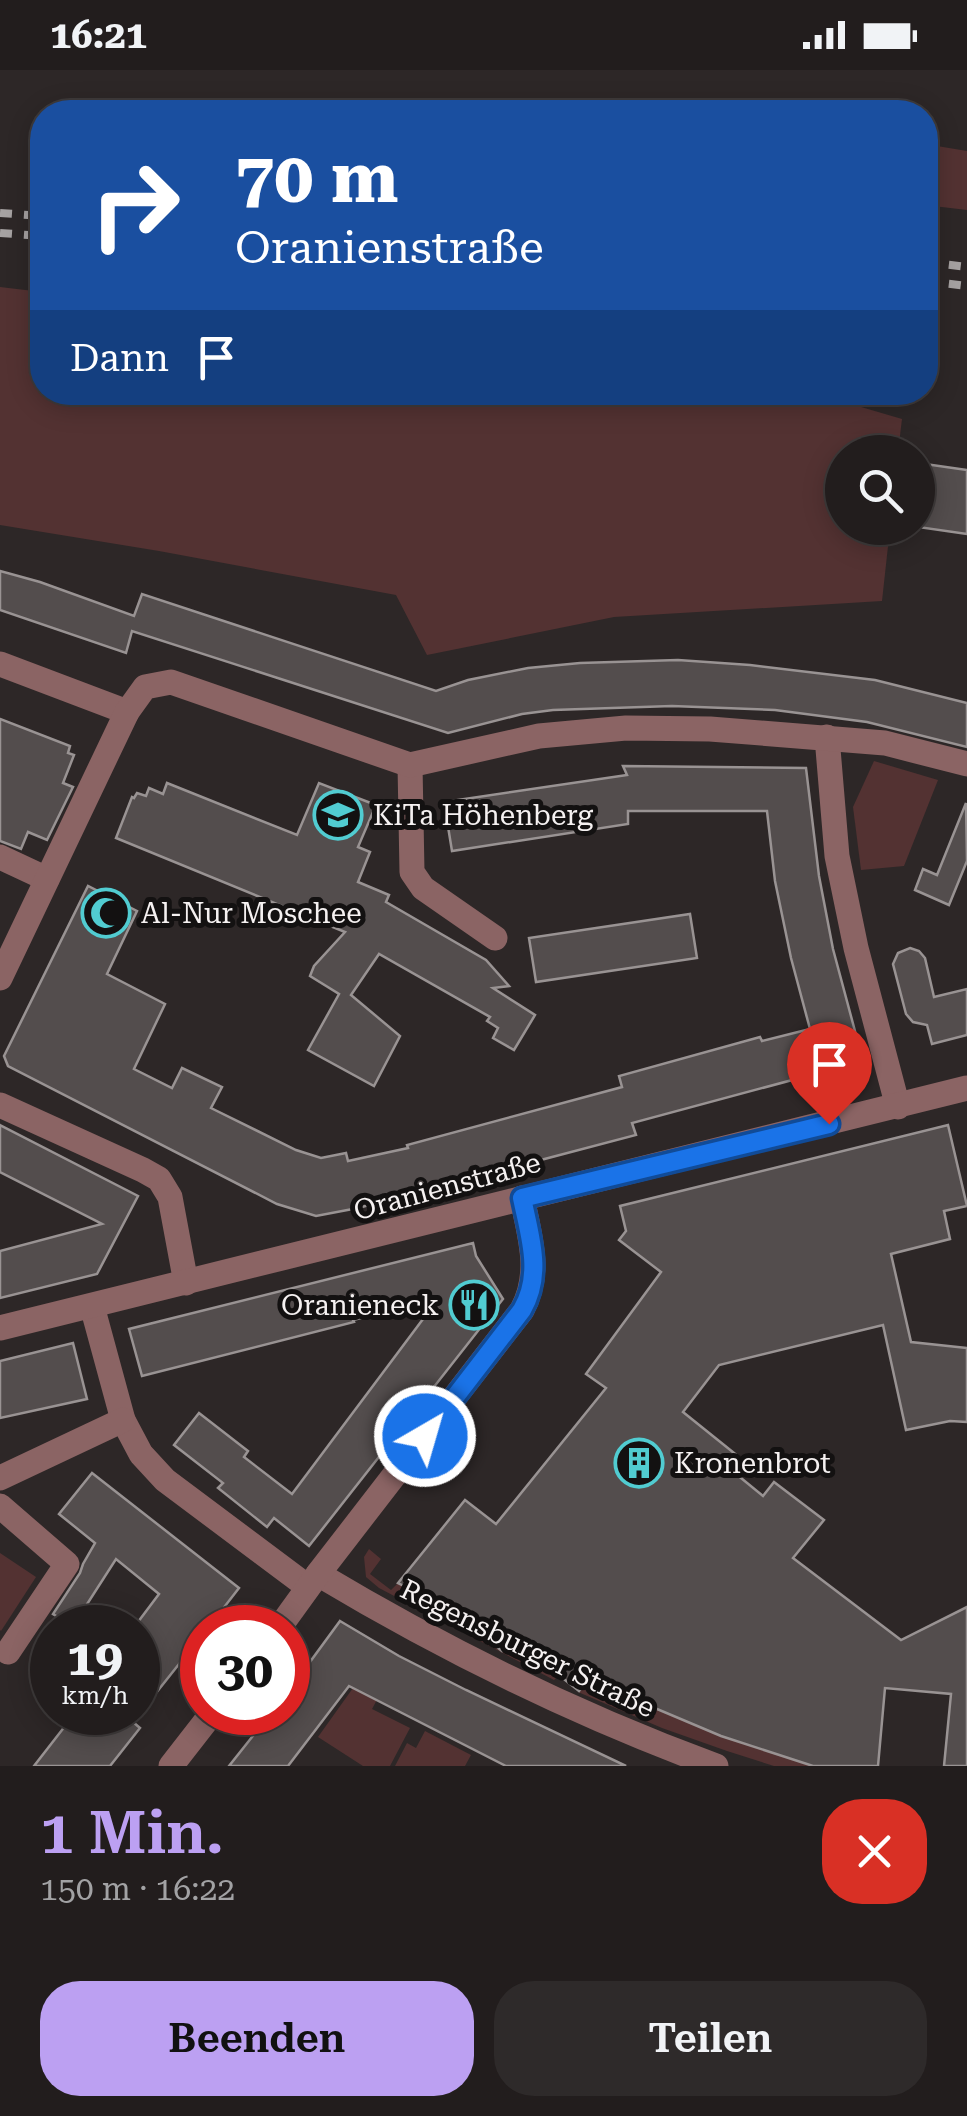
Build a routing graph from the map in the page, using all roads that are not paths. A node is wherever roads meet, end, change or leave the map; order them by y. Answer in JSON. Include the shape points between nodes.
{"nodes":[{"id":1,"x":0,"y":664,"type":"edge"},
{"id":2,"x":127,"y":712,"type":"junction"},
{"id":3,"x":826,"y":738,"type":"junction"},
{"id":4,"x":967,"y":764,"type":"edge"},
{"id":5,"x":410,"y":765,"type":"junction"},
{"id":6,"x":0,"y":857,"type":"edge"},
{"id":7,"x":47,"y":879,"type":"junction"},
{"id":8,"x":495,"y":938,"type":"dead end"},
{"id":9,"x":0,"y":978,"type":"edge"},
{"id":10,"x":967,"y":1088,"type":"edge"},
{"id":11,"x":0,"y":1105,"type":"edge"},
{"id":12,"x":898,"y":1107,"type":"junction"},
{"id":13,"x":522,"y":1198,"type":"junction"},
{"id":14,"x":186,"y":1283,"type":"junction"},
{"id":15,"x":92,"y":1306,"type":"junction"},
{"id":16,"x":0,"y":1328,"type":"edge"},
{"id":17,"x":123,"y":1420,"type":"junction"},
{"id":18,"x":0,"y":1478,"type":"edge"},
{"id":19,"x":0,"y":1506,"type":"edge"},
{"id":20,"x":313,"y":1581,"type":"junction"},
{"id":21,"x":296,"y":1605,"type":"edge"},
{"id":22,"x":8,"y":1652,"type":"dead end"},
{"id":23,"x":195,"y":1735,"type":"edge"},
{"id":24,"x":171,"y":1766,"type":"edge"},
{"id":25,"x":716,"y":1766,"type":"edge"}],
"edges":[{"from":1,"to":2,"type":"street"},
{"from":2,"to":5,"type":"street","via":[[144,687],[171,682]]},
{"from":2,"to":7,"type":"street"},
{"from":3,"to":4,"type":"street","via":[[885,743]]},
{"from":3,"to":5,"type":"street","via":[[626,728],[539,736]]},
{"from":3,"to":12,"type":"street","via":[[841,874]]},
{"from":5,"to":8,"type":"street","via":[[412,872],[423,888]]},
{"from":6,"to":7,"type":"street"},
{"from":7,"to":9,"type":"street"},
{"from":10,"to":12,"type":"street","name":"Oranienstraße"},
{"from":11,"to":14,"type":"street","via":[[158,1179],[170,1198]]},
{"from":12,"to":13,"type":"street","name":"Oranienstraße"},
{"from":13,"to":14,"type":"street","name":"Oranienstraße"},
{"from":13,"to":20,"type":"street","via":[[534,1262],[526,1303]]},
{"from":14,"to":15,"type":"street","name":"Oranienstraße"},
{"from":15,"to":16,"type":"street","name":"Oranienstraße"},
{"from":15,"to":17,"type":"street","name":"Regensburger Straße"},
{"from":17,"to":18,"type":"street"},
{"from":17,"to":20,"type":"street","name":"Regensburger Straße","via":[[141,1454],[166,1480]]},
{"from":19,"to":22,"type":"street","via":[[67,1564]]},
{"from":20,"to":21,"type":"street"},
{"from":20,"to":25,"type":"street","name":"Regensburger Straße","via":[[550,1698]]},
{"from":23,"to":24,"type":"street"}]}
